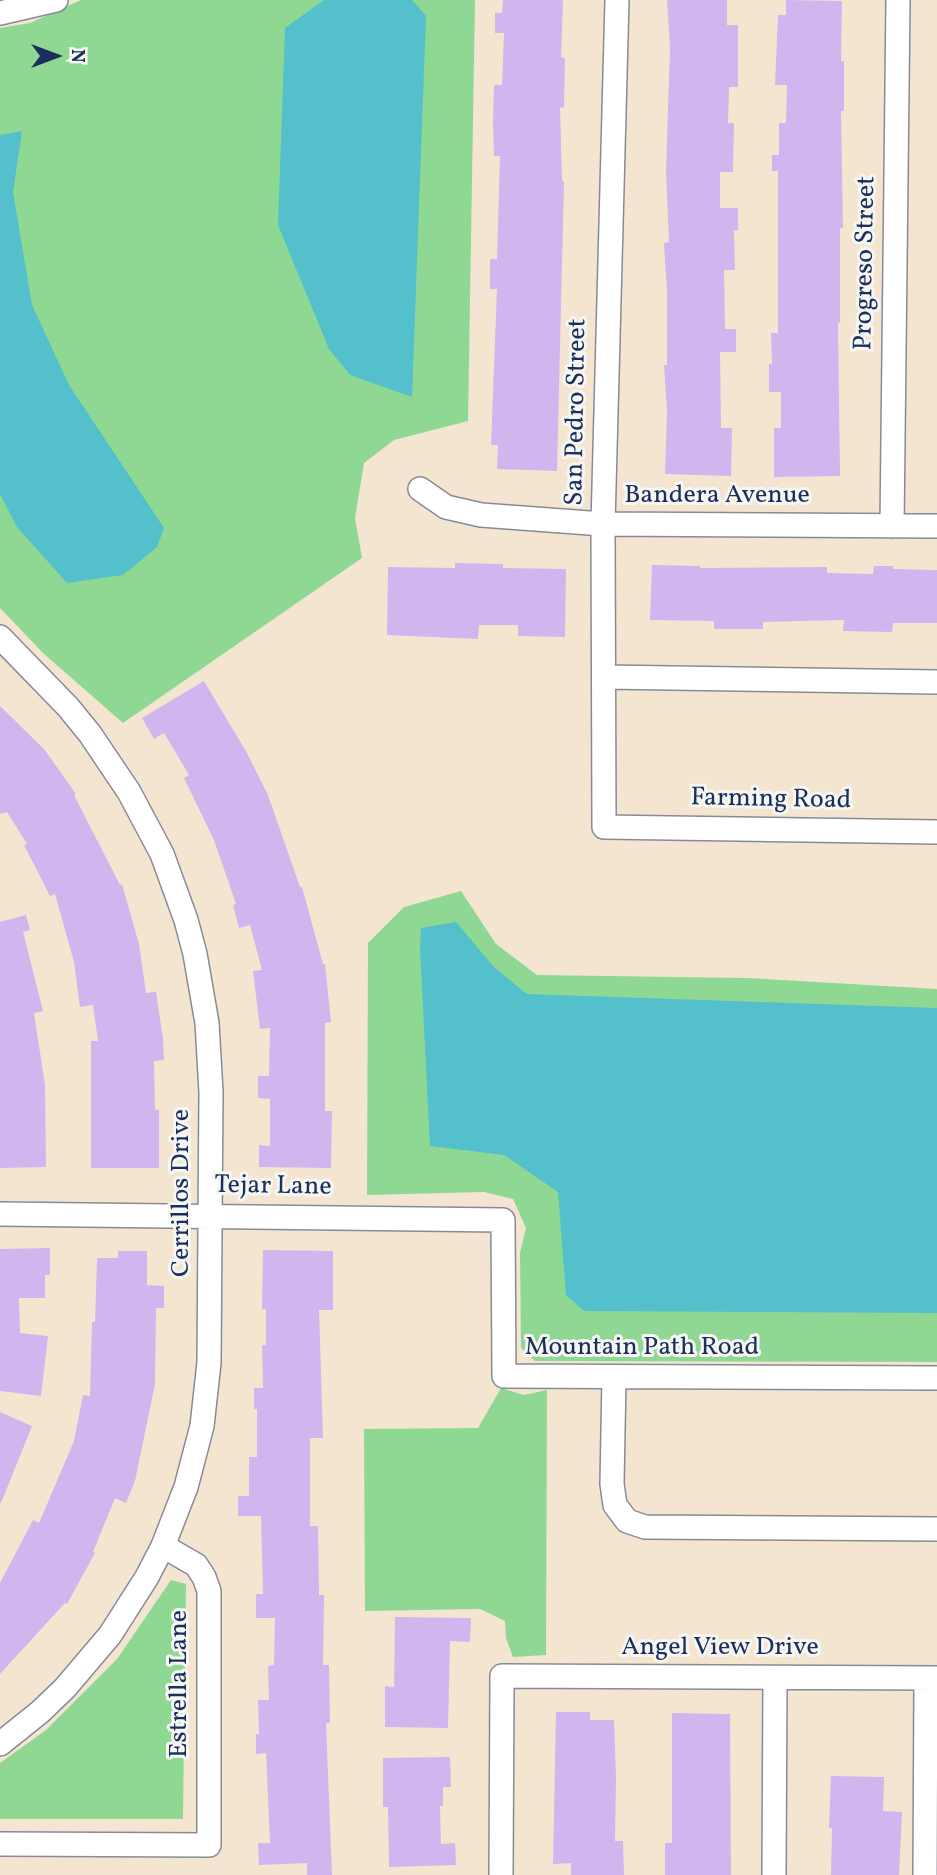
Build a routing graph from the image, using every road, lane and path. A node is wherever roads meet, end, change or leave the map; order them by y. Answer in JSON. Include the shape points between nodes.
{"nodes":[{"id":1,"x":56,"y":0,"type":"edge"},
{"id":2,"x":617,"y":0,"type":"edge"},
{"id":3,"x":898,"y":0,"type":"edge"},
{"id":4,"x":25,"y":4,"type":"edge"},
{"id":5,"x":0,"y":13,"type":"edge"},
{"id":6,"x":420,"y":489,"type":"dead end"},
{"id":7,"x":603,"y":524,"type":"junction"},
{"id":8,"x":892,"y":526,"type":"junction"},
{"id":9,"x":937,"y":526,"type":"edge"},
{"id":10,"x":0,"y":637,"type":"edge"},
{"id":11,"x":605,"y":677,"type":"junction"},
{"id":12,"x":937,"y":681,"type":"edge"},
{"id":13,"x":604,"y":827,"type":"joint"},
{"id":14,"x":937,"y":832,"type":"edge"},
{"id":15,"x":0,"y":1214,"type":"edge"},
{"id":16,"x":211,"y":1215,"type":"junction"},
{"id":17,"x":503,"y":1220,"type":"joint"},
{"id":18,"x":614,"y":1377,"type":"junction"},
{"id":19,"x":937,"y":1378,"type":"edge"},
{"id":20,"x":937,"y":1528,"type":"edge"},
{"id":21,"x":163,"y":1546,"type":"junction"},
{"id":22,"x":775,"y":1678,"type":"junction"},
{"id":23,"x":932,"y":1678,"type":"edge"},
{"id":24,"x":0,"y":1744,"type":"edge"},
{"id":25,"x":0,"y":1844,"type":"edge"},
{"id":26,"x":501,"y":1875,"type":"edge"},
{"id":27,"x":774,"y":1875,"type":"edge"},
{"id":28,"x":925,"y":1875,"type":"edge"}],
"edges":[{"from":1,"to":4,"type":"street"},
{"from":2,"to":7,"type":"street","name":"San Pedro Street"},
{"from":3,"to":8,"type":"street","name":"Progreso Street"},
{"from":4,"to":5,"type":"street"},
{"from":6,"to":7,"type":"street","name":"Bandera Avenue","via":[[446,508],[481,515]]},
{"from":7,"to":8,"type":"street","name":"Bandera Avenue"},
{"from":7,"to":11,"type":"street","name":"San Pedro Street"},
{"from":8,"to":9,"type":"street","name":"Bandera Avenue"},
{"from":10,"to":16,"type":"street","name":"Cerrillos Drive","via":[[68,707],[111,762],[175,887],[195,954],[207,1023]]},
{"from":11,"to":12,"type":"street"},
{"from":11,"to":13,"type":"street","name":"San Pedro Street"},
{"from":13,"to":14,"type":"street","name":"Farming Road"},
{"from":15,"to":16,"type":"street","name":"Tejar Lane"},
{"from":16,"to":17,"type":"street","name":"Tejar Lane"},
{"from":16,"to":21,"type":"street","name":"Cerrillos Drive","via":[[211,1332],[202,1426],[186,1487]]},
{"from":17,"to":18,"type":"street","name":"Mountain Path Road","via":[[504,1376]]},
{"from":18,"to":19,"type":"street","name":"Mountain Path Road"},
{"from":18,"to":20,"type":"street","via":[[612,1483],[615,1505],[627,1521],[645,1527]]},
{"from":21,"to":24,"type":"street","name":"Cerrillos Drive","via":[[130,1607],[88,1663],[40,1712]]},
{"from":21,"to":25,"type":"street","name":"Estrella Lane","via":[[195,1565],[209,1591],[209,1846]]},
{"from":22,"to":23,"type":"street","name":"Angel View Drive"},
{"from":22,"to":26,"type":"street","name":"Angel View Drive","via":[[502,1676]]},
{"from":22,"to":27,"type":"street"},
{"from":23,"to":28,"type":"street"}]}
